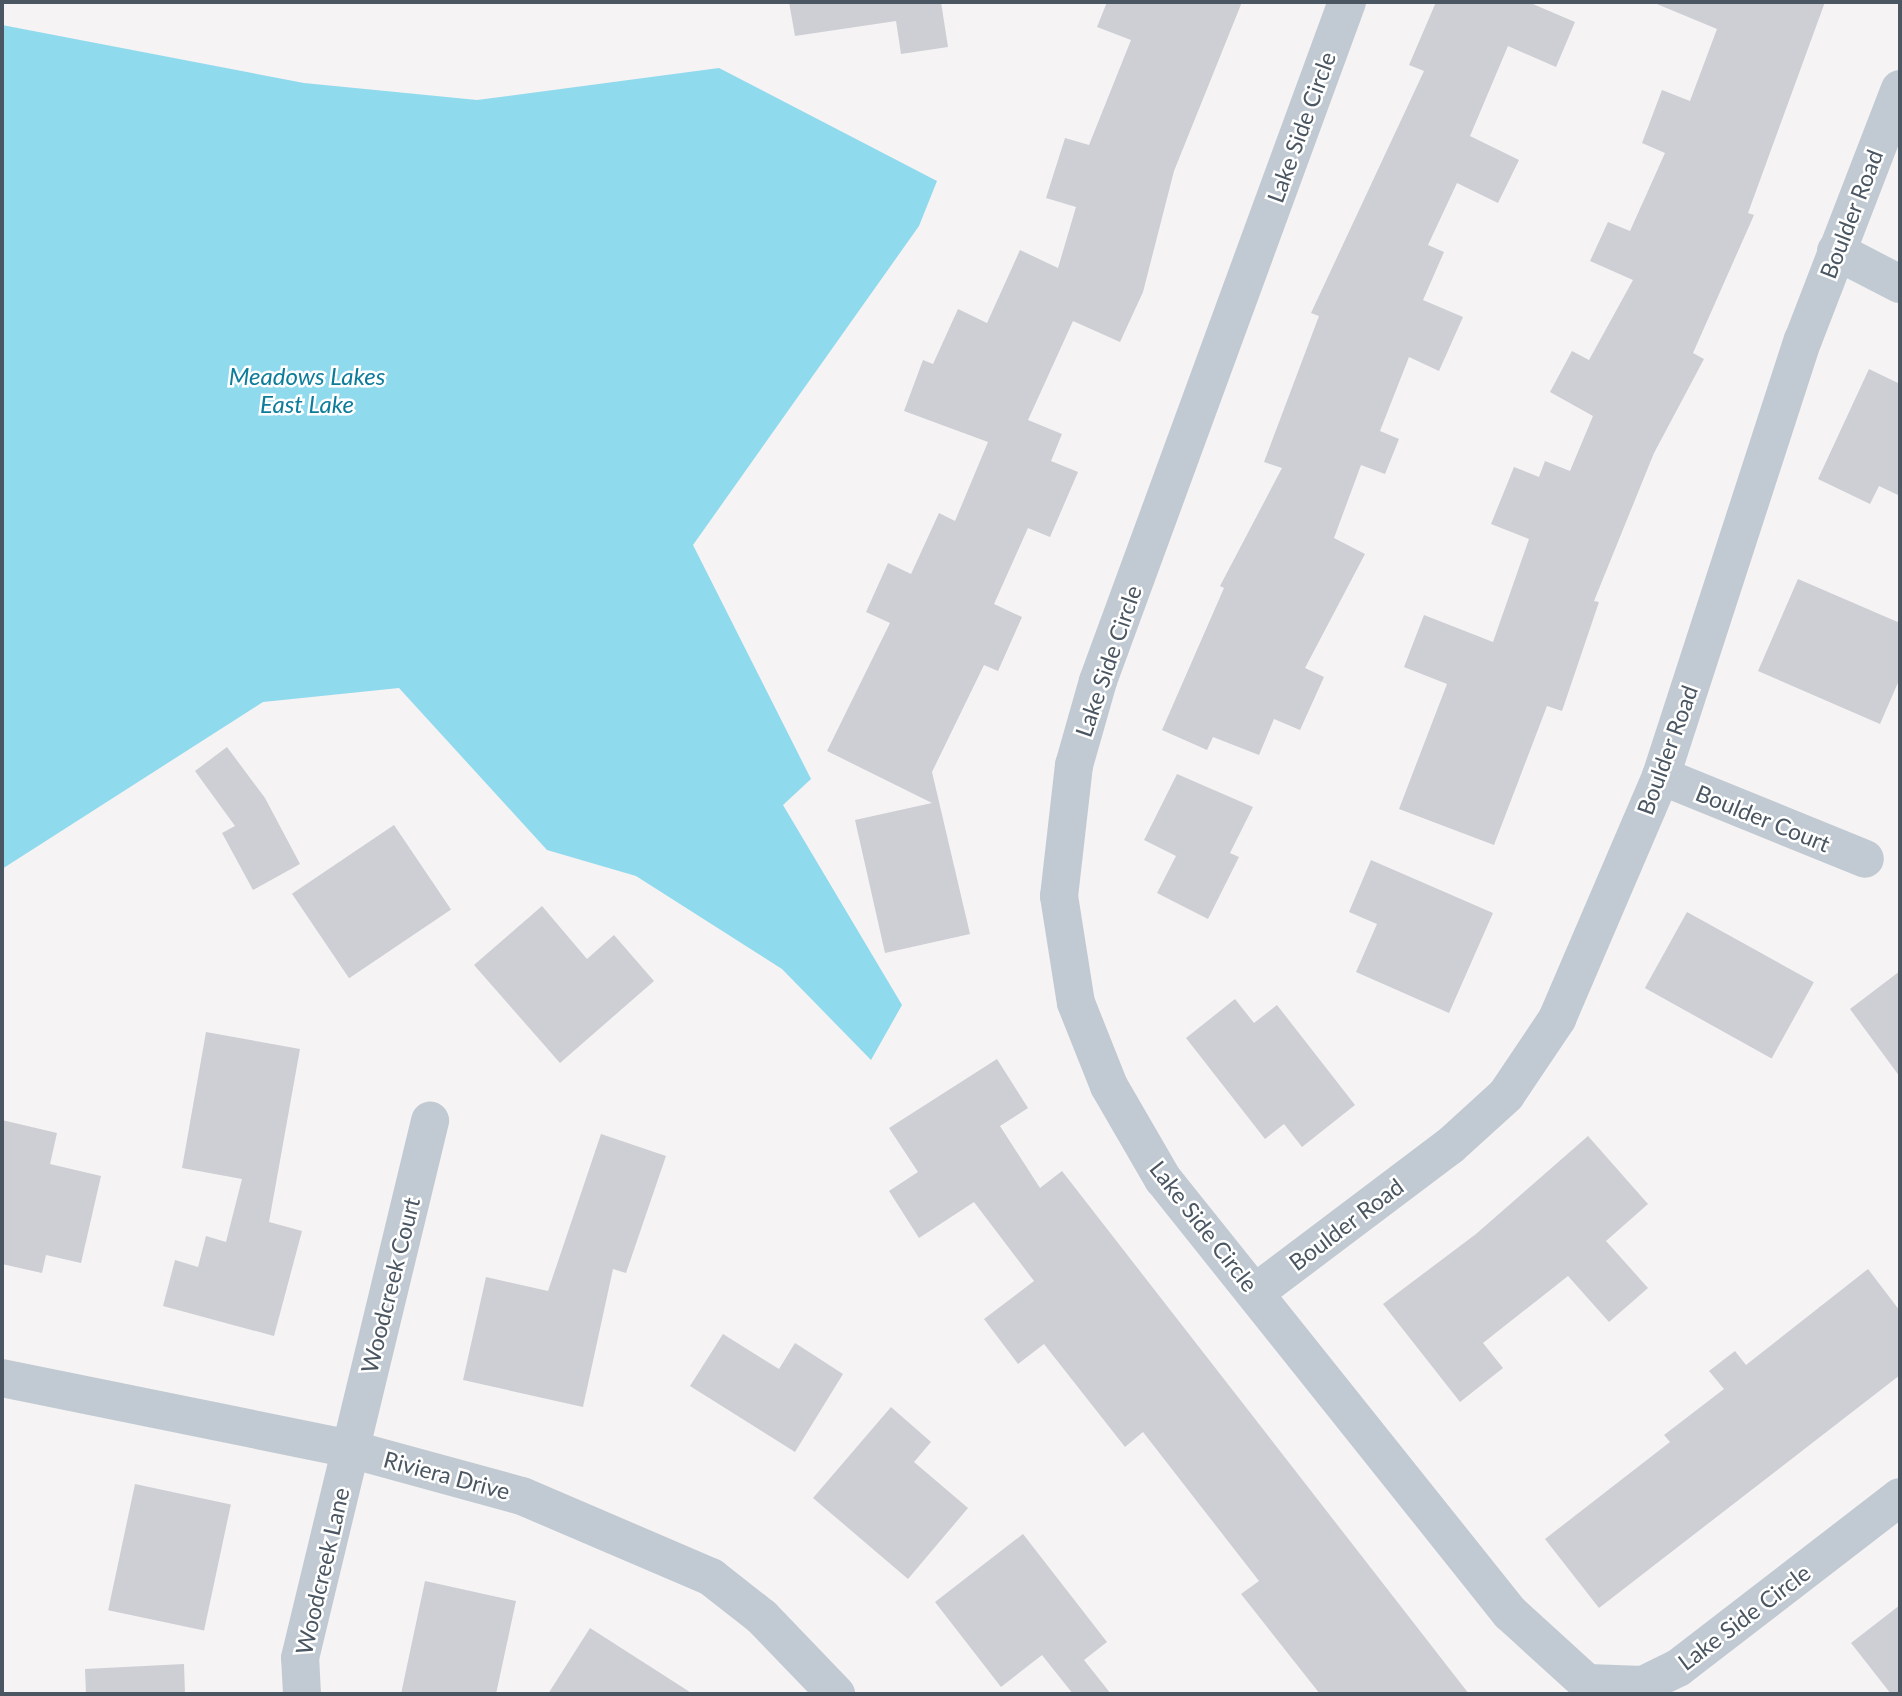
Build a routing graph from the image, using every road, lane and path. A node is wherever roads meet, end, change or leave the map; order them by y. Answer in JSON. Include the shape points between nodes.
{"nodes":[{"id":1,"x":1347,"y":2,"type":"edge"},
{"id":2,"x":1900,"y":89,"type":"edge"},
{"id":3,"x":1836,"y":251,"type":"junction"},
{"id":4,"x":1900,"y":284,"type":"edge"},
{"id":5,"x":1661,"y":776,"type":"junction"},
{"id":6,"x":1865,"y":859,"type":"dead end"},
{"id":7,"x":430,"y":1121,"type":"dead end"},
{"id":8,"x":1256,"y":1292,"type":"junction"},
{"id":9,"x":2,"y":1378,"type":"edge"},
{"id":10,"x":350,"y":1449,"type":"junction"},
{"id":11,"x":1900,"y":1497,"type":"edge"},
{"id":12,"x":302,"y":1694,"type":"edge"},
{"id":13,"x":836,"y":1694,"type":"edge"}],
"edges":[{"from":1,"to":8,"type":"street","name":"Lake Side Circle","via":[[1098,681],[1074,765],[1059,896],[1076,1003],[1109,1086],[1163,1179]]},
{"from":2,"to":3,"type":"street","name":"Boulder Road"},
{"from":3,"to":4,"type":"street"},
{"from":3,"to":5,"type":"street","name":"Boulder Road"},
{"from":5,"to":6,"type":"street","name":"Boulder Court"},
{"from":5,"to":8,"type":"street","name":"Boulder Road","via":[[1557,1018],[1506,1095],[1450,1146]]},
{"from":7,"to":10,"type":"street","name":"Woodcreek Court"},
{"from":8,"to":11,"type":"street","name":"Lake Side Circle","via":[[1510,1613],[1587,1683],[1643,1685],[1678,1668]]},
{"from":9,"to":10,"type":"street","name":"Riviera Drive"},
{"from":10,"to":12,"type":"street","name":"Woodcreek Lane","via":[[300,1658]]},
{"from":10,"to":13,"type":"street","name":"Riviera Drive","via":[[522,1496],[711,1577],[762,1617]]}]}
